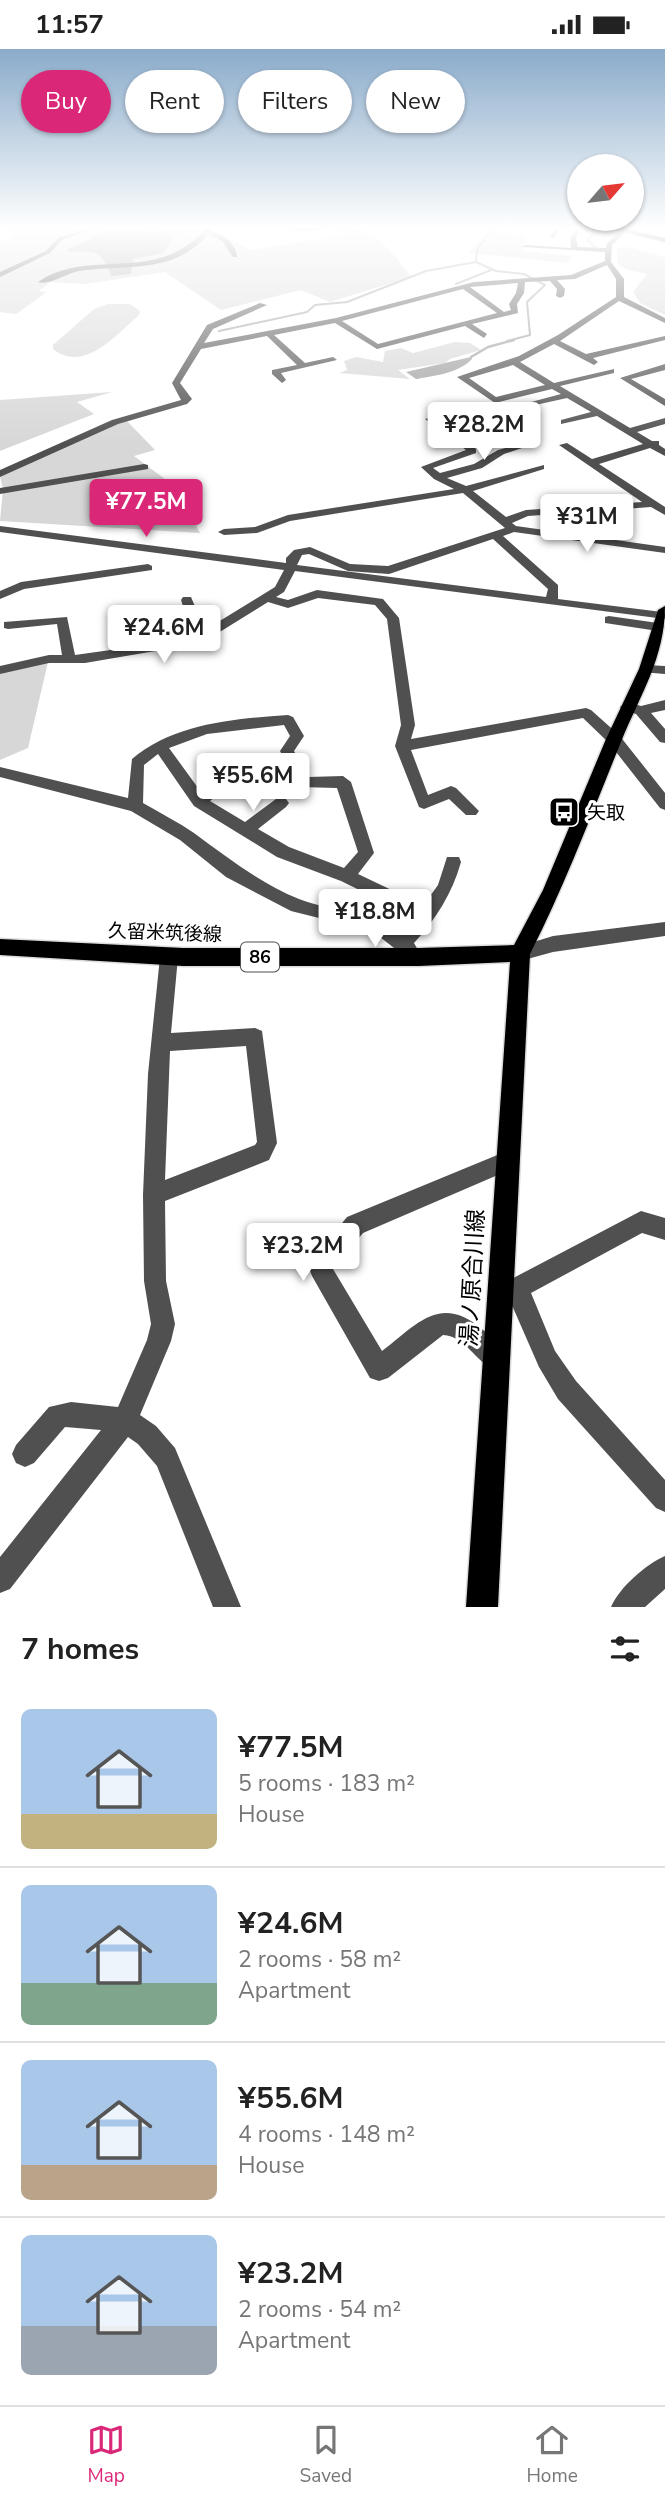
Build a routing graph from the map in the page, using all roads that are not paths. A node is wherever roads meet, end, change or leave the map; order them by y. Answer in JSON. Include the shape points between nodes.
{"nodes":[{"id":1,"x":412,"y":300,"type":"edge"},
{"id":2,"x":483,"y":300,"type":"edge"},
{"id":3,"x":516,"y":300,"type":"edge"},
{"id":4,"x":616,"y":300,"type":"edge"},
{"id":5,"x":622,"y":300,"type":"edge"},
{"id":6,"x":263,"y":305,"type":"dead end"},
{"id":7,"x":501,"y":313,"type":"junction"},
{"id":8,"x":336,"y":320,"type":"junction"},
{"id":9,"x":665,"y":321,"type":"edge"},
{"id":10,"x":465,"y":323,"type":"junction"},
{"id":11,"x":270,"y":335,"type":"junction"},
{"id":12,"x":484,"y":336,"type":"dead end"},
{"id":13,"x":665,"y":339,"type":"edge"},
{"id":14,"x":555,"y":341,"type":"junction"},
{"id":15,"x":198,"y":347,"type":"junction"},
{"id":16,"x":588,"y":359,"type":"junction"},
{"id":17,"x":333,"y":360,"type":"dead end"},
{"id":18,"x":512,"y":361,"type":"junction"},
{"id":19,"x":303,"y":366,"type":"junction"},
{"id":20,"x":665,"y":367,"type":"edge"},
{"id":21,"x":611,"y":371,"type":"junction"},
{"id":22,"x":624,"y":378,"type":"junction"},
{"id":23,"x":282,"y":380,"type":"dead end"},
{"id":24,"x":554,"y":385,"type":"junction"},
{"id":25,"x":569,"y":395,"type":"junction"},
{"id":26,"x":665,"y":403,"type":"edge"},
{"id":27,"x":534,"y":404,"type":"dead end"},
{"id":28,"x":598,"y":413,"type":"junction"},
{"id":29,"x":665,"y":421,"type":"edge"},
{"id":30,"x":564,"y":422,"type":"dead end"},
{"id":31,"x":629,"y":431,"type":"junction"},
{"id":32,"x":665,"y":440,"type":"edge"},
{"id":33,"x":531,"y":442,"type":"dead end"},
{"id":34,"x":462,"y":443,"type":"junction"},
{"id":35,"x":564,"y":445,"type":"dead end"},
{"id":36,"x":652,"y":445,"type":"junction"},
{"id":37,"x":665,"y":453,"type":"edge"},
{"id":38,"x":592,"y":463,"type":"junction"},
{"id":39,"x":144,"y":467,"type":"dead end"},
{"id":40,"x":540,"y":467,"type":"dead end"},
{"id":41,"x":0,"y":474,"type":"edge"},
{"id":42,"x":438,"y":477,"type":"junction"},
{"id":43,"x":0,"y":491,"type":"edge"},
{"id":44,"x":465,"y":491,"type":"junction"},
{"id":45,"x":653,"y":504,"type":"junction"},
{"id":46,"x":665,"y":512,"type":"edge"},
{"id":47,"x":508,"y":525,"type":"junction"},
{"id":48,"x":0,"y":529,"type":"edge"},
{"id":49,"x":224,"y":532,"type":"dead end"},
{"id":50,"x":0,"y":535,"type":"edge"},
{"id":51,"x":495,"y":535,"type":"junction"},
{"id":52,"x":665,"y":550,"type":"edge"},
{"id":53,"x":148,"y":569,"type":"dead end"},
{"id":54,"x":289,"y":572,"type":"junction"},
{"id":55,"x":0,"y":595,"type":"edge"},
{"id":56,"x":268,"y":598,"type":"junction"},
{"id":57,"x":187,"y":600,"type":"dead end"},
{"id":58,"x":551,"y":602,"type":"junction"},
{"id":59,"x":131,"y":611,"type":"dead end"},
{"id":60,"x":663,"y":620,"type":"edge"},
{"id":61,"x":8,"y":625,"type":"dead end"},
{"id":62,"x":202,"y":638,"type":"junction"},
{"id":63,"x":147,"y":650,"type":"junction"},
{"id":64,"x":69,"y":659,"type":"junction"},
{"id":65,"x":646,"y":669,"type":"junction"},
{"id":66,"x":0,"y":670,"type":"edge"},
{"id":67,"x":665,"y":670,"type":"edge"},
{"id":68,"x":665,"y":705,"type":"edge"},
{"id":69,"x":634,"y":709,"type":"junction"},
{"id":70,"x":665,"y":738,"type":"edge"},
{"id":71,"x":614,"y":739,"type":"junction"},
{"id":72,"x":160,"y":746,"type":"junction"},
{"id":73,"x":402,"y":746,"type":"junction"},
{"id":74,"x":0,"y":772,"type":"edge"},
{"id":75,"x":226,"y":781,"type":"dead end"},
{"id":76,"x":199,"y":802,"type":"junction"},
{"id":77,"x":281,"y":803,"type":"dead end"},
{"id":78,"x":665,"y":804,"type":"edge"},
{"id":79,"x":135,"y":806,"type":"junction"},
{"id":80,"x":471,"y":811,"type":"dead end"},
{"id":81,"x":246,"y":830,"type":"junction"},
{"id":82,"x":453,"y":862,"type":"dead end"},
{"id":83,"x":347,"y":876,"type":"junction"},
{"id":84,"x":422,"y":922,"type":"junction"},
{"id":85,"x":665,"y":929,"type":"edge"},
{"id":86,"x":402,"y":944,"type":"junction"},
{"id":87,"x":0,"y":947,"type":"edge"},
{"id":88,"x":520,"y":953,"type":"junction"},
{"id":89,"x":169,"y":957,"type":"junction"},
{"id":90,"x":419,"y":957,"type":"junction"},
{"id":91,"x":162,"y":1042,"type":"junction"},
{"id":92,"x":507,"y":1161,"type":"junction"},
{"id":93,"x":154,"y":1195,"type":"junction"},
{"id":94,"x":665,"y":1229,"type":"edge"},
{"id":95,"x":508,"y":1294,"type":"junction"},
{"id":96,"x":495,"y":1358,"type":"junction"},
{"id":97,"x":125,"y":1420,"type":"junction"},
{"id":98,"x":25,"y":1454,"type":"dead end"},
{"id":99,"x":665,"y":1499,"type":"edge"},
{"id":100,"x":665,"y":1570,"type":"edge"},
{"id":101,"x":0,"y":1579,"type":"edge"},
{"id":102,"x":228,"y":1607,"type":"edge"},
{"id":103,"x":482,"y":1607,"type":"edge"},
{"id":104,"x":625,"y":1607,"type":"edge"}],
"edges":[{"from":1,"to":8,"type":"street"},
{"from":2,"to":7,"type":"street"},
{"from":3,"to":7,"type":"street","via":[[515,311]]},
{"from":4,"to":14,"type":"street"},
{"from":5,"to":9,"type":"street"},
{"from":6,"to":15,"type":"street","via":[[210,327]]},
{"from":7,"to":10,"type":"street"},
{"from":8,"to":10,"type":"street","via":[[377,347]]},
{"from":8,"to":11,"type":"street"},
{"from":10,"to":12,"type":"street"},
{"from":11,"to":15,"type":"street"},
{"from":11,"to":19,"type":"street"},
{"from":13,"to":16,"type":"street"},
{"from":14,"to":16,"type":"street"},
{"from":14,"to":18,"type":"street"},
{"from":15,"to":41,"type":"street","via":[[176,383],[187,399],[184,402],[115,422]]},
{"from":16,"to":21,"type":"street"},
{"from":17,"to":19,"type":"street"},
{"from":18,"to":24,"type":"street"},
{"from":18,"to":24,"type":"street","via":[[461,377],[495,400]]},
{"from":19,"to":23,"type":"street","via":[[275,372]]},
{"from":20,"to":22,"type":"street"},
{"from":21,"to":22,"type":"street"},
{"from":21,"to":24,"type":"street"},
{"from":22,"to":26,"type":"street"},
{"from":24,"to":25,"type":"street"},
{"from":25,"to":27,"type":"street"},
{"from":25,"to":28,"type":"street"},
{"from":28,"to":30,"type":"street"},
{"from":28,"to":31,"type":"street"},
{"from":29,"to":31,"type":"street"},
{"from":31,"to":36,"type":"street"},
{"from":32,"to":36,"type":"street"},
{"from":33,"to":42,"type":"street","via":[[501,451],[478,466]]},
{"from":34,"to":34,"type":"street","via":[[430,419],[477,407],[509,429]]},
{"from":34,"to":42,"type":"street","via":[[473,451],[426,467]]},
{"from":35,"to":38,"type":"street"},
{"from":36,"to":37,"type":"street"},
{"from":36,"to":38,"type":"street"},
{"from":38,"to":45,"type":"street"},
{"from":39,"to":43,"type":"street"},
{"from":40,"to":44,"type":"street"},
{"from":42,"to":44,"type":"street"},
{"from":44,"to":47,"type":"street"},
{"from":44,"to":49,"type":"street","via":[[288,518],[257,530]]},
{"from":45,"to":46,"type":"street"},
{"from":45,"to":47,"type":"street","via":[[526,513]]},
{"from":47,"to":51,"type":"street"},
{"from":47,"to":52,"type":"street","via":[[590,534]]},
{"from":48,"to":54,"type":"street"},
{"from":50,"to":54,"type":"street"},
{"from":51,"to":54,"type":"street","via":[[389,570],[348,567],[310,550],[298,552]]},
{"from":51,"to":58,"type":"street","via":[[554,588]]},
{"from":53,"to":55,"type":"street","via":[[21,586]]},
{"from":54,"to":56,"type":"street","via":[[280,589]]},
{"from":54,"to":58,"type":"street"},
{"from":54,"to":60,"type":"street"},
{"from":56,"to":62,"type":"street"},
{"from":56,"to":73,"type":"street","via":[[288,604],[317,594],[379,602],[393,618],[408,725]]},
{"from":57,"to":62,"type":"street"},
{"from":58,"to":60,"type":"street"},
{"from":59,"to":63,"type":"street"},
{"from":60,"to":65,"type":"main road"},
{"from":61,"to":64,"type":"street","via":[[63,620]]},
{"from":62,"to":63,"type":"street"},
{"from":63,"to":64,"type":"street"},
{"from":64,"to":66,"type":"street"},
{"from":65,"to":67,"type":"street"},
{"from":65,"to":69,"type":"main road"},
{"from":68,"to":69,"type":"street"},
{"from":69,"to":70,"type":"street"},
{"from":69,"to":71,"type":"main road"},
{"from":71,"to":73,"type":"street","via":[[586,713]]},
{"from":71,"to":78,"type":"street"},
{"from":71,"to":88,"type":"main road","via":[[552,892]]},
{"from":72,"to":76,"type":"street"},
{"from":72,"to":79,"type":"street","via":[[137,763]]},
{"from":72,"to":83,"type":"street","via":[[174,738],[247,723],[288,720],[297,736],[286,751],[304,783],[343,782],[366,853]]},
{"from":73,"to":80,"type":"street","via":[[424,803],[451,792]]},
{"from":74,"to":79,"type":"street"},
{"from":75,"to":76,"type":"street"},
{"from":76,"to":81,"type":"street"},
{"from":77,"to":81,"type":"street"},
{"from":79,"to":86,"type":"street","via":[[186,836],[232,872],[286,900],[386,932]]},
{"from":81,"to":83,"type":"street","via":[[283,852]]},
{"from":82,"to":84,"type":"street","via":[[446,887]]},
{"from":83,"to":84,"type":"street","via":[[396,900]]},
{"from":84,"to":86,"type":"street"},
{"from":85,"to":88,"type":"street"},
{"from":86,"to":90,"type":"street"},
{"from":87,"to":89,"type":"main road","name":"久留米筑後線","number":"86"},
{"from":88,"to":90,"type":"main road","name":"久留米筑後線","number":"86"},
{"from":88,"to":92,"type":"main road","name":"湯ノ原合川線"},
{"from":89,"to":90,"type":"main road","name":"久留米筑後線","number":"86"},
{"from":89,"to":91,"type":"street"},
{"from":91,"to":93,"type":"street"},
{"from":91,"to":93,"type":"street","via":[[256,1038],[267,1143],[262,1153]]},
{"from":92,"to":95,"type":"main road","name":"湯ノ原合川線"},
{"from":92,"to":96,"type":"street","via":[[355,1225],[320,1269],[379,1369],[439,1323],[450,1322],[468,1332]]},
{"from":93,"to":97,"type":"street","via":[[155,1281],[163,1324]]},
{"from":94,"to":95,"type":"street","via":[[641,1222]]},
{"from":95,"to":96,"type":"main road","name":"湯ノ原合川線"},
{"from":95,"to":99,"type":"street","via":[[567,1391]]},
{"from":96,"to":103,"type":"main road","name":"湯ノ原合川線"},
{"from":97,"to":98,"type":"street","via":[[58,1416]]},
{"from":97,"to":101,"type":"street"},
{"from":97,"to":102,"type":"street","via":[[166,1457]]},
{"from":100,"to":104,"type":"street"}]}
